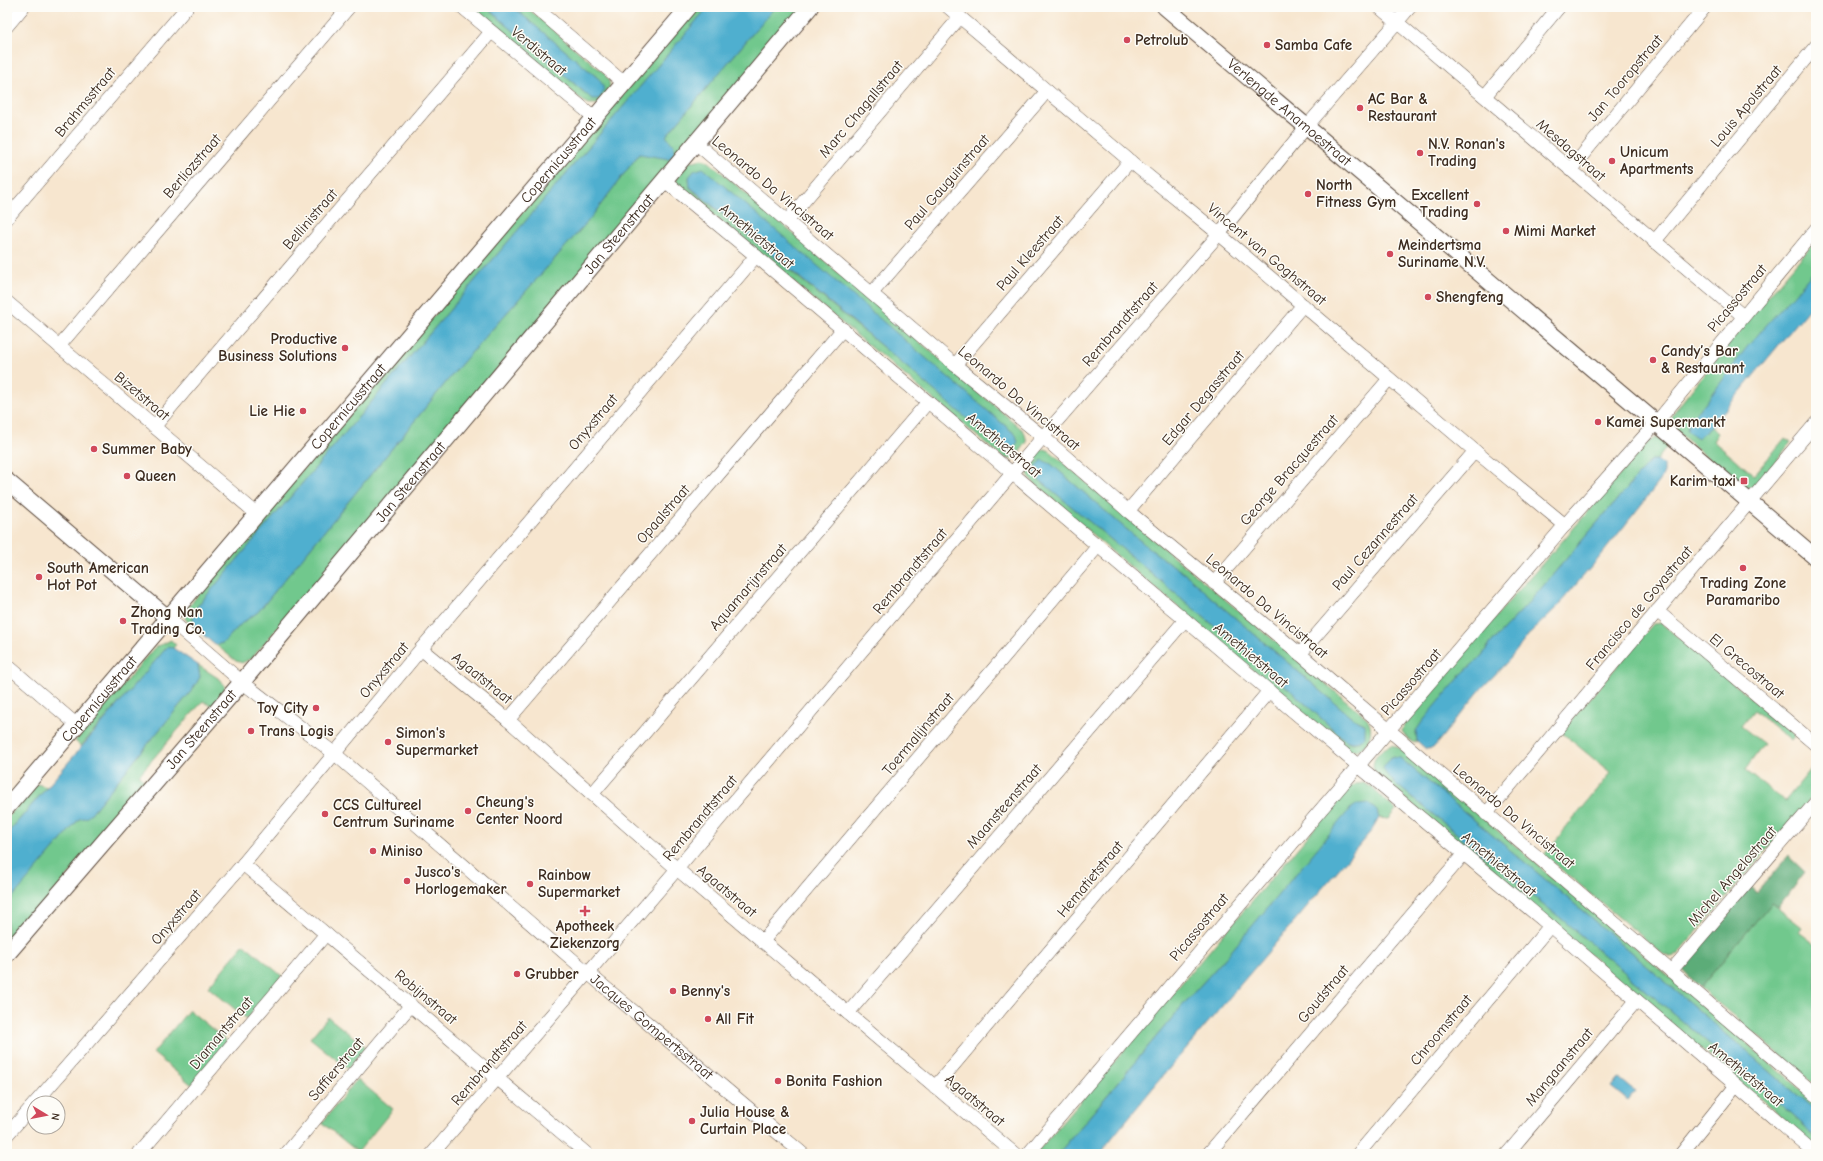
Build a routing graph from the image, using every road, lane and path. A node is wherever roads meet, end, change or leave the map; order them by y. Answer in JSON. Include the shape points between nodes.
{"nodes":[{"id":1,"x":23,"y":7,"type":"edge"},
{"id":2,"x":187,"y":7,"type":"edge"},
{"id":3,"x":349,"y":7,"type":"edge"},
{"id":4,"x":462,"y":7,"type":"edge"},
{"id":5,"x":534,"y":7,"type":"edge"},
{"id":6,"x":689,"y":7,"type":"edge"},
{"id":7,"x":810,"y":7,"type":"edge"},
{"id":8,"x":948,"y":7,"type":"edge"},
{"id":9,"x":1166,"y":7,"type":"edge"},
{"id":10,"x":1379,"y":7,"type":"edge"},
{"id":11,"x":1410,"y":7,"type":"edge"},
{"id":12,"x":1559,"y":7,"type":"edge"},
{"id":13,"x":1705,"y":7,"type":"edge"},
{"id":14,"x":960,"y":17,"type":"junction"},
{"id":15,"x":1398,"y":22,"type":"junction"},
{"id":16,"x":7,"y":26,"type":"edge"},
{"id":17,"x":491,"y":32,"type":"junction"},
{"id":18,"x":1816,"y":46,"type":"edge"},
{"id":19,"x":624,"y":83,"type":"junction"},
{"id":20,"x":1047,"y":91,"type":"junction"},
{"id":21,"x":1484,"y":96,"type":"junction"},
{"id":22,"x":595,"y":118,"type":"junction"},
{"id":23,"x":1306,"y":126,"type":"junction"},
{"id":24,"x":697,"y":144,"type":"junction"},
{"id":25,"x":1130,"y":161,"type":"junction"},
{"id":26,"x":1570,"y":170,"type":"junction"},
{"id":27,"x":665,"y":181,"type":"junction"},
{"id":28,"x":7,"y":218,"type":"edge"},
{"id":29,"x":787,"y":221,"type":"junction"},
{"id":30,"x":1816,"y":229,"type":"edge"},
{"id":31,"x":1219,"y":234,"type":"junction"},
{"id":32,"x":1654,"y":242,"type":"junction"},
{"id":33,"x":756,"y":256,"type":"junction"},
{"id":34,"x":872,"y":293,"type":"junction"},
{"id":35,"x":7,"y":302,"type":"edge"},
{"id":36,"x":1303,"y":305,"type":"junction"},
{"id":37,"x":1743,"y":316,"type":"junction"},
{"id":38,"x":843,"y":329,"type":"junction"},
{"id":39,"x":59,"y":346,"type":"junction"},
{"id":40,"x":955,"y":365,"type":"junction"},
{"id":41,"x":1389,"y":379,"type":"junction"},
{"id":42,"x":928,"y":402,"type":"junction"},
{"id":43,"x":1656,"y":423,"type":"junction"},
{"id":44,"x":1816,"y":423,"type":"edge"},
{"id":45,"x":154,"y":427,"type":"junction"},
{"id":46,"x":1043,"y":437,"type":"junction"},
{"id":47,"x":1475,"y":451,"type":"junction"},
{"id":48,"x":1013,"y":474,"type":"junction"},
{"id":49,"x":7,"y":481,"type":"edge"},
{"id":50,"x":1749,"y":502,"type":"junction"},
{"id":51,"x":1128,"y":511,"type":"junction"},
{"id":52,"x":257,"y":514,"type":"junction"},
{"id":53,"x":1565,"y":525,"type":"junction"},
{"id":54,"x":1098,"y":546,"type":"junction"},
{"id":55,"x":1816,"y":558,"type":"edge"},
{"id":56,"x":1214,"y":583,"type":"junction"},
{"id":57,"x":1657,"y":611,"type":"junction"},
{"id":58,"x":1185,"y":620,"type":"junction"},
{"id":59,"x":173,"y":623,"type":"junction"},
{"id":60,"x":421,"y":649,"type":"junction"},
{"id":61,"x":1300,"y":654,"type":"junction"},
{"id":62,"x":7,"y":665,"type":"edge"},
{"id":63,"x":238,"y":678,"type":"junction"},
{"id":64,"x":1269,"y":691,"type":"junction"},
{"id":65,"x":508,"y":720,"type":"junction"},
{"id":66,"x":78,"y":726,"type":"junction"},
{"id":67,"x":1389,"y":731,"type":"junction"},
{"id":68,"x":1816,"y":745,"type":"edge"},
{"id":69,"x":335,"y":754,"type":"junction"},
{"id":70,"x":1358,"y":766,"type":"junction"},
{"id":71,"x":593,"y":793,"type":"junction"},
{"id":72,"x":1816,"y":802,"type":"edge"},
{"id":73,"x":7,"y":807,"type":"edge"},
{"id":74,"x":1486,"y":814,"type":"junction"},
{"id":75,"x":1463,"y":855,"type":"junction"},
{"id":76,"x":243,"y":864,"type":"junction"},
{"id":77,"x":677,"y":869,"type":"junction"},
{"id":78,"x":1550,"y":926,"type":"junction"},
{"id":79,"x":326,"y":934,"type":"junction"},
{"id":80,"x":762,"y":942,"type":"junction"},
{"id":81,"x":7,"y":954,"type":"edge"},
{"id":82,"x":1672,"y":971,"type":"junction"},
{"id":83,"x":588,"y":973,"type":"junction"},
{"id":84,"x":1636,"y":1001,"type":"junction"},
{"id":85,"x":411,"y":1005,"type":"junction"},
{"id":86,"x":848,"y":1013,"type":"junction"},
{"id":87,"x":496,"y":1078,"type":"junction"},
{"id":88,"x":1736,"y":1086,"type":"junction"},
{"id":89,"x":935,"y":1087,"type":"junction"},
{"id":90,"x":43,"y":1095,"type":"edge"},
{"id":91,"x":1816,"y":1095,"type":"edge"},
{"id":92,"x":26,"y":1114,"type":"edge"},
{"id":93,"x":7,"y":1135,"type":"edge"},
{"id":94,"x":582,"y":1152,"type":"edge"},
{"id":95,"x":139,"y":1154,"type":"edge"},
{"id":96,"x":286,"y":1154,"type":"edge"},
{"id":97,"x":432,"y":1154,"type":"edge"},
{"id":98,"x":803,"y":1154,"type":"edge"},
{"id":99,"x":1015,"y":1154,"type":"edge"},
{"id":100,"x":1028,"y":1154,"type":"edge"},
{"id":101,"x":1208,"y":1154,"type":"edge"},
{"id":102,"x":1358,"y":1154,"type":"edge"},
{"id":103,"x":1507,"y":1154,"type":"edge"},
{"id":104,"x":1681,"y":1154,"type":"edge"},
{"id":105,"x":1816,"y":1154,"type":"edge"}],
"edges":[{"from":1,"to":16,"type":"street"},
{"from":2,"to":28,"type":"street","name":"Brahmsstraat"},
{"from":3,"to":39,"type":"street","name":"Berliozstraat"},
{"from":4,"to":17,"type":"street","name":"Verdistraat"},
{"from":5,"to":19,"type":"street"},
{"from":6,"to":19,"type":"street","name":"Copernicusstraat"},
{"from":7,"to":24,"type":"street","name":"Jan Steenstraat"},
{"from":8,"to":14,"type":"street","name":"Vincent van Goghstraat"},
{"from":9,"to":23,"type":"street","name":"Verlengde Anamoestraat"},
{"from":10,"to":15,"type":"street","name":"Mesdagstraat"},
{"from":11,"to":15,"type":"street","name":"Rembrandtstraat"},
{"from":12,"to":21,"type":"street"},
{"from":13,"to":26,"type":"street","name":"Jan Tooropstraat"},
{"from":14,"to":20,"type":"street","name":"Vincent van Goghstraat"},
{"from":14,"to":29,"type":"street","name":"Marc Chagallstraat"},
{"from":15,"to":21,"type":"street","name":"Mesdagstraat"},
{"from":15,"to":23,"type":"street","name":"Rembrandtstraat"},
{"from":17,"to":22,"type":"street","name":"Verdistraat"},
{"from":17,"to":45,"type":"street","name":"Bellinistraat"},
{"from":18,"to":32,"type":"street","name":"Louis Apolstraat"},
{"from":19,"to":22,"type":"street","name":"Copernicusstraat"},
{"from":20,"to":25,"type":"street","name":"Vincent van Goghstraat"},
{"from":20,"to":34,"type":"street","name":"Paul Gauguinstraat"},
{"from":21,"to":26,"type":"street","name":"Mesdagstraat"},
{"from":22,"to":52,"type":"street","name":"Copernicusstraat"},
{"from":23,"to":31,"type":"street","name":"Rembrandtstraat"},
{"from":23,"to":43,"type":"street","name":"Verlengde Anamoestraat"},
{"from":24,"to":27,"type":"street","name":"Jan Steenstraat"},
{"from":24,"to":29,"type":"street","name":"Leonardo Da Vincistraat"},
{"from":25,"to":31,"type":"street","name":"Vincent van Goghstraat"},
{"from":25,"to":40,"type":"street","name":"Paul Kleestraat"},
{"from":26,"to":32,"type":"street","name":"Mesdagstraat"},
{"from":27,"to":33,"type":"street","name":"Amethietstraat"},
{"from":27,"to":63,"type":"street","name":"Jan Steenstraat"},
{"from":29,"to":34,"type":"street","name":"Leonardo Da Vincistraat"},
{"from":30,"to":37,"type":"street","name":"Picassostraat"},
{"from":31,"to":36,"type":"street","name":"Vincent van Goghstraat"},
{"from":31,"to":46,"type":"street","name":"Rembrandtstraat"},
{"from":32,"to":37,"type":"street","name":"Mesdagstraat"},
{"from":33,"to":38,"type":"street","name":"Amethietstraat"},
{"from":33,"to":60,"type":"street","name":"Onyxstraat"},
{"from":34,"to":40,"type":"street","name":"Leonardo Da Vincistraat"},
{"from":35,"to":39,"type":"street","name":"Bizetstraat"},
{"from":36,"to":41,"type":"street","name":"Vincent van Goghstraat"},
{"from":36,"to":51,"type":"street","name":"Edgar Degasstraat"},
{"from":37,"to":43,"type":"street","name":"Picassostraat"},
{"from":38,"to":42,"type":"street","name":"Amethietstraat"},
{"from":38,"to":65,"type":"street","name":"Opaalstraat"},
{"from":39,"to":45,"type":"street","name":"Bizetstraat"},
{"from":40,"to":46,"type":"street","name":"Leonardo Da Vincistraat"},
{"from":41,"to":47,"type":"street","name":"Vincent van Goghstraat"},
{"from":41,"to":56,"type":"street","name":"George Bracquestraat"},
{"from":42,"to":48,"type":"street","name":"Amethietstraat"},
{"from":42,"to":71,"type":"street","name":"Aquamarijnstraat"},
{"from":43,"to":50,"type":"street","name":"Verlengde Anamoestraat"},
{"from":43,"to":53,"type":"street","name":"Picassostraat"},
{"from":44,"to":50,"type":"street","name":"Francisco de Goyastraat"},
{"from":45,"to":52,"type":"street","name":"Bizetstraat"},
{"from":46,"to":48,"type":"street","name":"Rembrandtstraat"},
{"from":46,"to":51,"type":"street","name":"Leonardo Da Vincistraat"},
{"from":47,"to":53,"type":"street","name":"Vincent van Goghstraat"},
{"from":47,"to":61,"type":"street","name":"Paul Cezannestraat"},
{"from":48,"to":54,"type":"street","name":"Amethietstraat"},
{"from":48,"to":77,"type":"street","name":"Rembrandtstraat"},
{"from":49,"to":59,"type":"street","name":"Jacques Gompertsstraat"},
{"from":50,"to":55,"type":"street","name":"Verlengde Anamoestraat"},
{"from":50,"to":57,"type":"street","name":"Francisco de Goyastraat"},
{"from":51,"to":56,"type":"street","name":"Leonardo Da Vincistraat"},
{"from":52,"to":59,"type":"street","name":"Copernicusstraat"},
{"from":53,"to":67,"type":"street","name":"Picassostraat"},
{"from":54,"to":58,"type":"street","name":"Amethietstraat"},
{"from":54,"to":80,"type":"street","name":"Toermalijnstraat"},
{"from":56,"to":61,"type":"street","name":"Leonardo Da Vincistraat"},
{"from":57,"to":68,"type":"street","name":"El Grecostraat"},
{"from":57,"to":74,"type":"street","name":"Francisco de Goyastraat"},
{"from":58,"to":64,"type":"street","name":"Amethietstraat"},
{"from":58,"to":86,"type":"street","name":"Maansteenstraat"},
{"from":59,"to":63,"type":"street","name":"Jacques Gompertsstraat"},
{"from":59,"to":66,"type":"street","name":"Copernicusstraat"},
{"from":60,"to":65,"type":"street","name":"Agaatstraat"},
{"from":60,"to":69,"type":"street","name":"Onyxstraat"},
{"from":61,"to":67,"type":"street","name":"Leonardo Da Vincistraat"},
{"from":62,"to":66,"type":"street"},
{"from":63,"to":69,"type":"street","name":"Jacques Gompertsstraat"},
{"from":63,"to":81,"type":"street","name":"Jan Steenstraat"},
{"from":64,"to":70,"type":"street","name":"Amethietstraat"},
{"from":64,"to":89,"type":"street","name":"Hematietstraat"},
{"from":65,"to":71,"type":"street","name":"Agaatstraat"},
{"from":66,"to":73,"type":"street","name":"Copernicusstraat"},
{"from":67,"to":70,"type":"street","name":"Picassostraat"},
{"from":67,"to":74,"type":"street","name":"Leonardo Da Vincistraat"},
{"from":69,"to":76,"type":"street","name":"Onyxstraat"},
{"from":69,"to":83,"type":"street","name":"Jacques Gompertsstraat"},
{"from":70,"to":75,"type":"street","name":"Amethietstraat"},
{"from":70,"to":100,"type":"street","name":"Picassostraat"},
{"from":71,"to":77,"type":"street","name":"Agaatstraat"},
{"from":72,"to":82,"type":"street","name":"Michel Angelostraat"},
{"from":74,"to":82,"type":"street","name":"Leonardo Da Vincistraat"},
{"from":75,"to":78,"type":"street","name":"Amethietstraat"},
{"from":75,"to":101,"type":"street","name":"Goudstraat"},
{"from":76,"to":79,"type":"street","name":"Robijnstraat"},
{"from":76,"to":90,"type":"street","name":"Onyxstraat"},
{"from":77,"to":80,"type":"street","name":"Agaatstraat"},
{"from":77,"to":83,"type":"street","name":"Rembrandtstraat"},
{"from":78,"to":84,"type":"street","name":"Amethietstraat"},
{"from":78,"to":102,"type":"street","name":"Chroomstraat"},
{"from":79,"to":85,"type":"street","name":"Robijnstraat"},
{"from":79,"to":95,"type":"street","name":"Diamantstraat"},
{"from":80,"to":86,"type":"street","name":"Agaatstraat"},
{"from":82,"to":91,"type":"street","name":"Leonardo Da Vincistraat"},
{"from":83,"to":87,"type":"street","name":"Rembrandtstraat"},
{"from":83,"to":98,"type":"street","name":"Jacques Gompertsstraat"},
{"from":84,"to":88,"type":"street","name":"Amethietstraat"},
{"from":84,"to":103,"type":"street","name":"Mangaanstraat"},
{"from":85,"to":87,"type":"street","name":"Robijnstraat"},
{"from":85,"to":96,"type":"street","name":"Saffierstraat"},
{"from":86,"to":89,"type":"street","name":"Agaatstraat"},
{"from":87,"to":94,"type":"street","name":"Robijnstraat"},
{"from":87,"to":97,"type":"street","name":"Rembrandtstraat"},
{"from":88,"to":104,"type":"street"},
{"from":88,"to":105,"type":"street","name":"Amethietstraat"},
{"from":89,"to":99,"type":"street","name":"Agaatstraat"},
{"from":92,"to":93,"type":"street","name":"Onyxstraat"}]}
